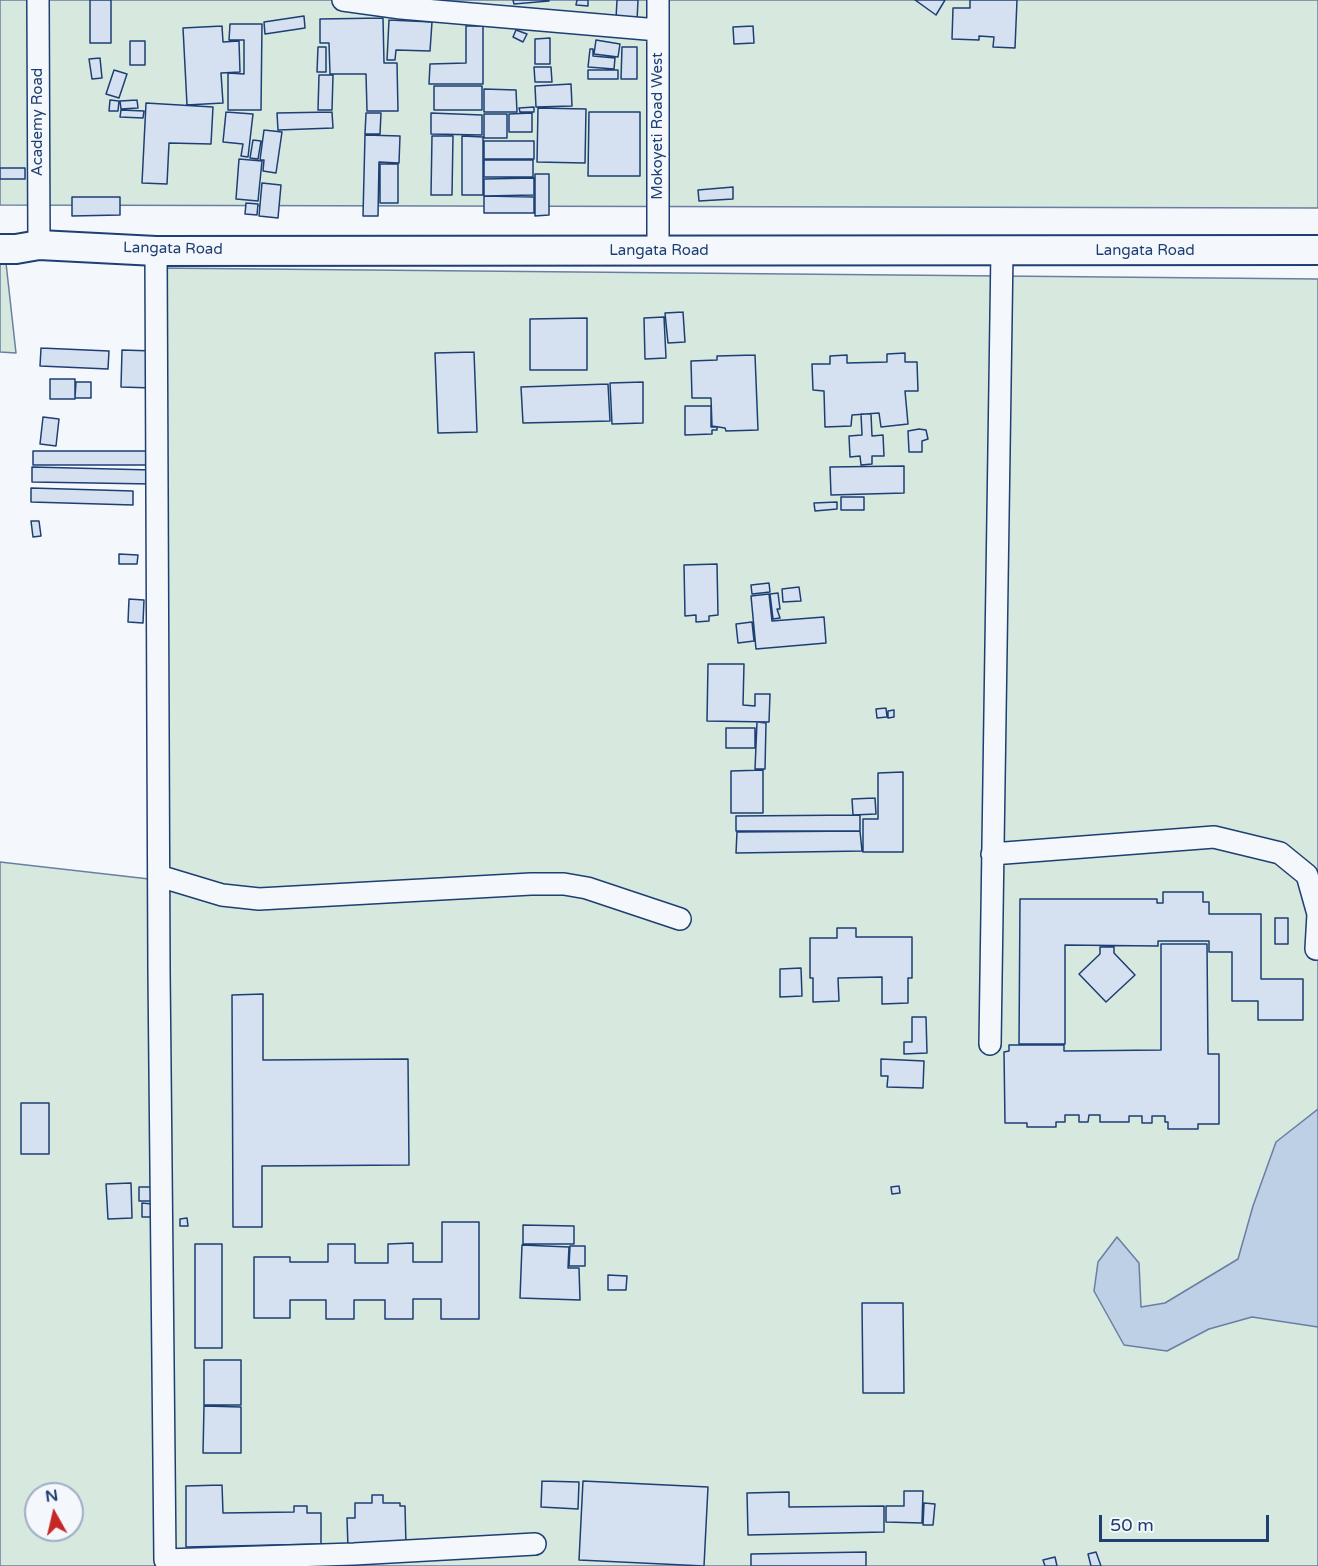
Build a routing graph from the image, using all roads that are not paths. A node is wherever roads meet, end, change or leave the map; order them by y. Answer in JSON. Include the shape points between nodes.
{"nodes":[{"id":1,"x":38,"y":0,"type":"edge"},
{"id":2,"x":343,"y":0,"type":"edge"},
{"id":3,"x":658,"y":0,"type":"edge"},
{"id":4,"x":658,"y":30,"type":"junction"},
{"id":5,"x":39,"y":245,"type":"junction"},
{"id":6,"x":0,"y":249,"type":"edge"},
{"id":7,"x":1318,"y":250,"type":"edge"},
{"id":8,"x":156,"y":251,"type":"junction"},
{"id":9,"x":658,"y":251,"type":"junction"},
{"id":10,"x":1002,"y":251,"type":"junction"},
{"id":11,"x":992,"y":854,"type":"junction"},
{"id":12,"x":159,"y":876,"type":"junction"},
{"id":13,"x":680,"y":919,"type":"dead end"},
{"id":14,"x":1316,"y":949,"type":"dead end"},
{"id":15,"x":990,"y":1044,"type":"dead end"},
{"id":16,"x":535,"y":1544,"type":"dead end"}],
"edges":[{"from":1,"to":5,"type":"street","name":"Academy Road"},
{"from":2,"to":4,"type":"street"},
{"from":3,"to":4,"type":"street","name":"Mokoyeti Road West"},
{"from":4,"to":9,"type":"street","name":"Mokoyeti Road West"},
{"from":5,"to":6,"type":"main road","name":"Langata Road"},
{"from":5,"to":8,"type":"main road","name":"Langata Road"},
{"from":7,"to":10,"type":"main road","name":"Langata Road"},
{"from":8,"to":9,"type":"main road","name":"Langata Road"},
{"from":8,"to":12,"type":"street"},
{"from":9,"to":10,"type":"main road","name":"Langata Road"},
{"from":10,"to":11,"type":"street"},
{"from":11,"to":14,"type":"street","via":[[1214,837],[1280,853],[1306,874],[1318,914]]},
{"from":11,"to":15,"type":"street"},
{"from":12,"to":13,"type":"street","via":[[222,895],[259,899],[564,884]]},
{"from":12,"to":16,"type":"street","via":[[165,1560]]}]}
